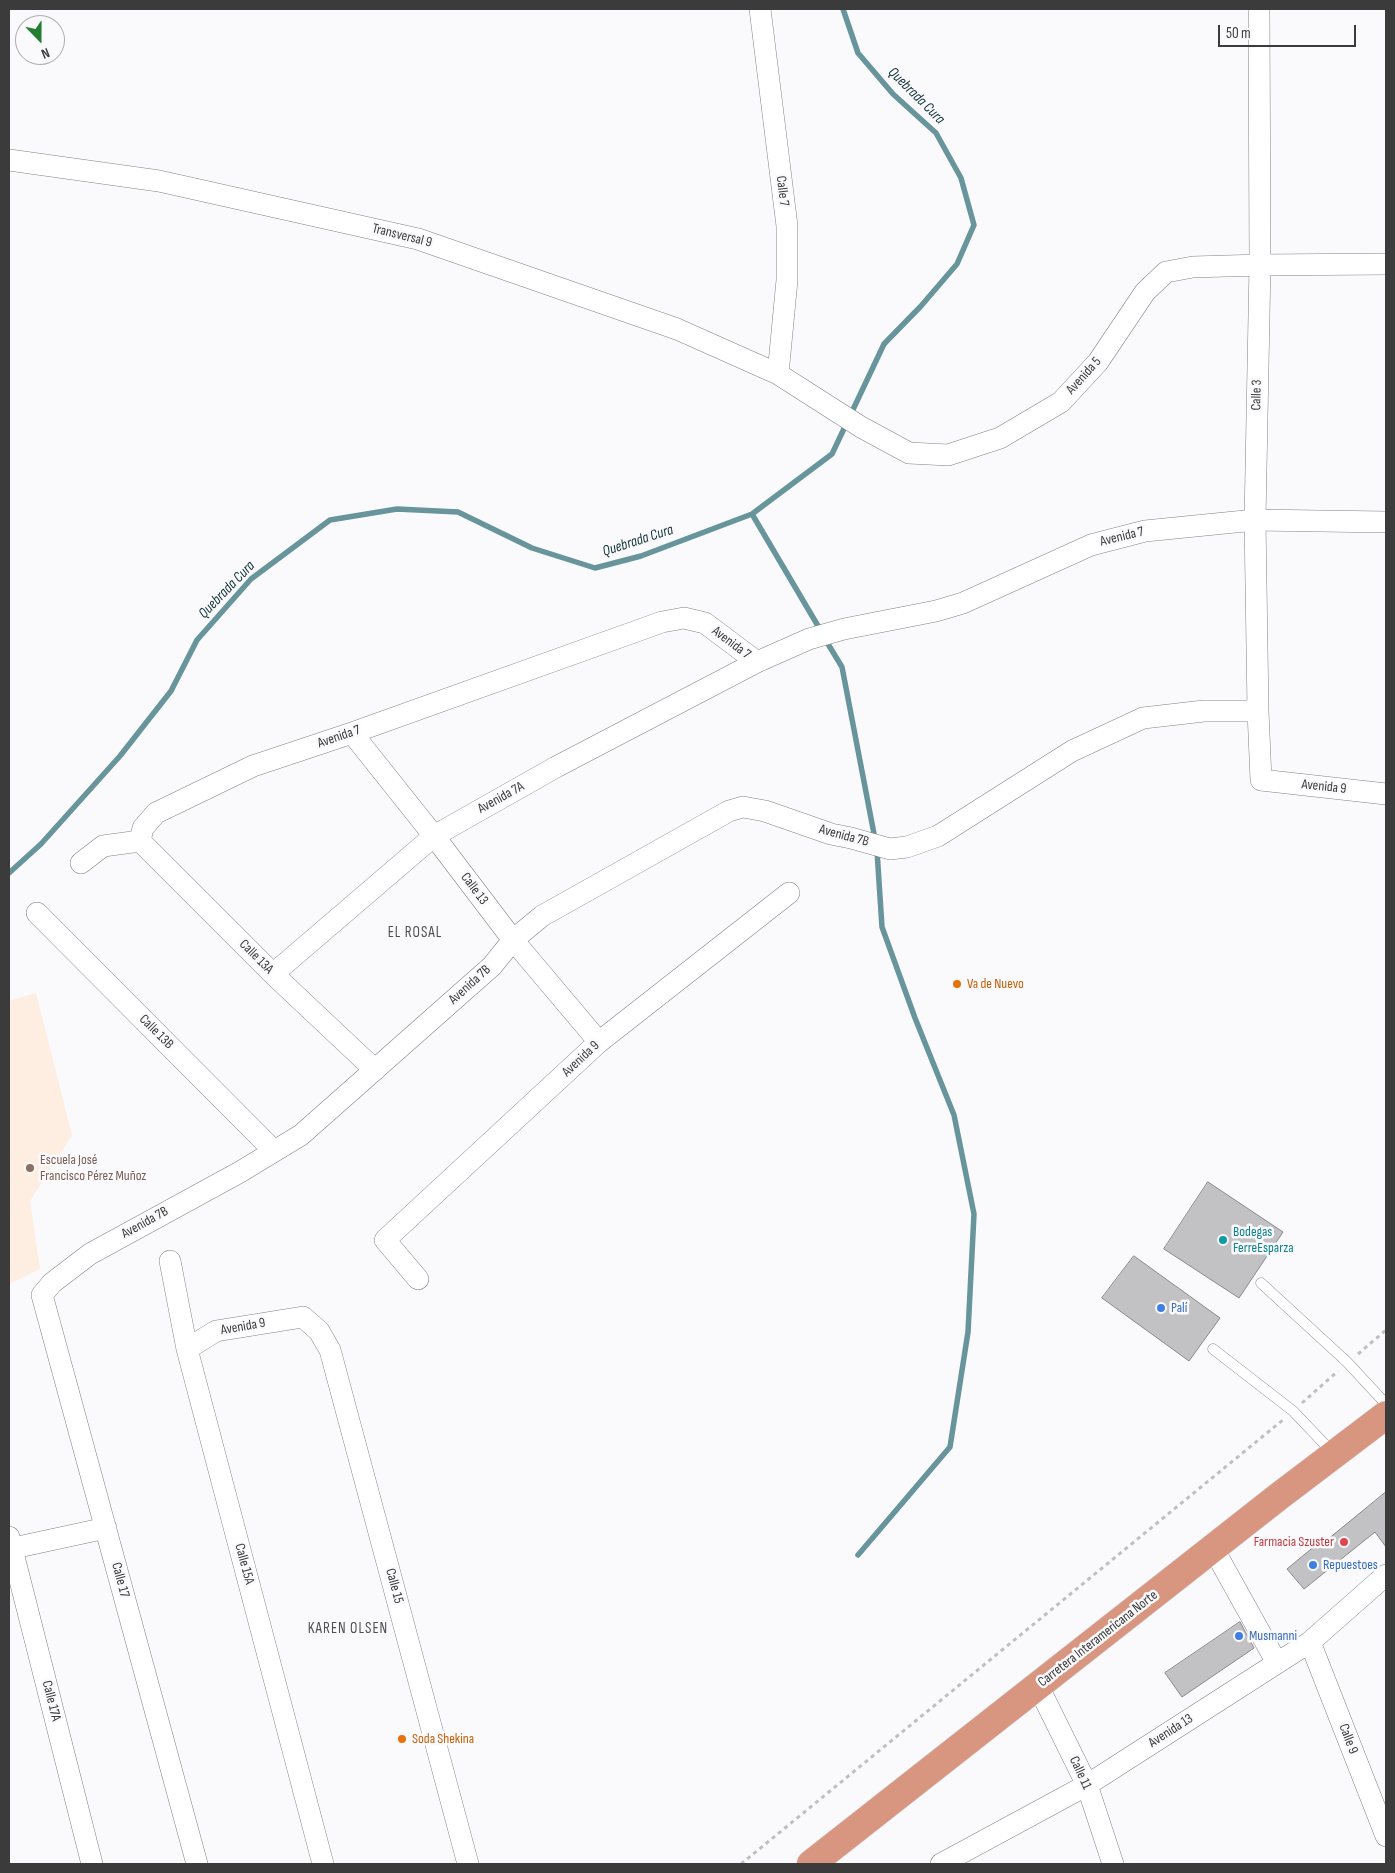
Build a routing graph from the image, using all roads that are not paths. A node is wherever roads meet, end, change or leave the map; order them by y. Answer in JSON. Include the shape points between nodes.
{"nodes":[{"id":1,"x":760,"y":9,"type":"edge"},
{"id":2,"x":1259,"y":9,"type":"edge"},
{"id":3,"x":9,"y":160,"type":"edge"},
{"id":4,"x":1386,"y":264,"type":"edge"},
{"id":5,"x":1260,"y":265,"type":"junction"},
{"id":6,"x":778,"y":374,"type":"junction"},
{"id":7,"x":1255,"y":520,"type":"junction"},
{"id":8,"x":1386,"y":522,"type":"edge"},
{"id":9,"x":757,"y":662,"type":"junction"},
{"id":10,"x":1258,"y":711,"type":"junction"},
{"id":11,"x":352,"y":733,"type":"junction"},
{"id":12,"x":1261,"y":780,"type":"joint"},
{"id":13,"x":1386,"y":794,"type":"edge"},
{"id":14,"x":434,"y":836,"type":"junction"},
{"id":15,"x":140,"y":841,"type":"junction"},
{"id":16,"x":81,"y":863,"type":"dead end"},
{"id":17,"x":789,"y":893,"type":"dead end"},
{"id":18,"x":38,"y":913,"type":"dead end"},
{"id":19,"x":513,"y":940,"type":"junction"},
{"id":20,"x":273,"y":974,"type":"junction"},
{"id":21,"x":599,"y":1042,"type":"junction"},
{"id":22,"x":375,"y":1070,"type":"junction"},
{"id":23,"x":274,"y":1152,"type":"junction"},
{"id":24,"x":170,"y":1261,"type":"dead end"},
{"id":25,"x":418,"y":1280,"type":"dead end"},
{"id":26,"x":1261,"y":1283,"type":"dead end"},
{"id":27,"x":42,"y":1296,"type":"joint"},
{"id":28,"x":303,"y":1317,"type":"joint"},
{"id":29,"x":187,"y":1349,"type":"junction"},
{"id":30,"x":1213,"y":1350,"type":"dead end"},
{"id":31,"x":1386,"y":1404,"type":"edge"},
{"id":32,"x":1386,"y":1415,"type":"edge"},
{"id":33,"x":1386,"y":1428,"type":"edge"},
{"id":34,"x":1334,"y":1454,"type":"junction"},
{"id":35,"x":1296,"y":1484,"type":"junction"},
{"id":36,"x":106,"y":1528,"type":"junction"},
{"id":37,"x":10,"y":1545,"type":"edge"},
{"id":38,"x":1213,"y":1548,"type":"junction"},
{"id":39,"x":1386,"y":1575,"type":"edge"},
{"id":40,"x":1310,"y":1642,"type":"junction"},
{"id":41,"x":1277,"y":1663,"type":"junction"},
{"id":42,"x":1038,"y":1686,"type":"junction"},
{"id":43,"x":1087,"y":1785,"type":"junction"},
{"id":44,"x":1386,"y":1836,"type":"edge"},
{"id":45,"x":92,"y":1864,"type":"edge"},
{"id":46,"x":197,"y":1864,"type":"edge"},
{"id":47,"x":323,"y":1864,"type":"edge"},
{"id":48,"x":468,"y":1864,"type":"edge"},
{"id":49,"x":811,"y":1864,"type":"edge"},
{"id":50,"x":941,"y":1864,"type":"edge"},
{"id":51,"x":1113,"y":1864,"type":"edge"}],
"edges":[{"from":1,"to":6,"type":"street","name":"Calle 7","via":[[787,226]]},
{"from":2,"to":5,"type":"street","name":"Calle 3"},
{"from":3,"to":6,"type":"street","name":"Transversal 9","via":[[159,181],[418,239],[677,329]]},
{"from":4,"to":5,"type":"street","name":"Avenida 5"},
{"from":5,"to":6,"type":"street","name":"Avenida 5","via":[[1193,267],[1166,272],[1145,292],[1098,362],[1060,402],[1000,438],[948,455],[909,453],[861,427]]},
{"from":5,"to":7,"type":"street","name":"Calle 3"},
{"from":7,"to":8,"type":"street","name":"Avenida 7"},
{"from":7,"to":9,"type":"street","name":"Avenida 7","via":[[1145,531],[1091,545],[963,603],[809,639]]},
{"from":7,"to":10,"type":"street","name":"Calle 3"},
{"from":9,"to":11,"type":"street","name":"Avenida 7","via":[[705,623],[684,618],[652,626]]},
{"from":9,"to":14,"type":"street","name":"Avenida 7A","via":[[556,767]]},
{"from":10,"to":12,"type":"street","name":"Calle 3"},
{"from":10,"to":19,"type":"street","name":"Avenida 7B","via":[[1204,711],[1143,718],[1072,751],[938,836],[907,847],[890,848],[831,834],[766,811],[743,807],[729,811],[542,916]]},
{"from":11,"to":14,"type":"street","name":"Calle 13"},
{"from":11,"to":15,"type":"street","name":"Avenida 7","via":[[253,766],[156,813],[144,828]]},
{"from":12,"to":13,"type":"street","name":"Avenida 9"},
{"from":14,"to":19,"type":"street","name":"Calle 13"},
{"from":14,"to":20,"type":"street","name":"Avenida 7A"},
{"from":15,"to":16,"type":"street","via":[[103,846]]},
{"from":15,"to":20,"type":"street","name":"Calle 13A"},
{"from":17,"to":21,"type":"street","name":"Avenida 9"},
{"from":18,"to":23,"type":"street","name":"Calle 13B"},
{"from":19,"to":21,"type":"street","name":"Calle 13"},
{"from":19,"to":22,"type":"street","name":"Avenida 7B","via":[[492,966]]},
{"from":20,"to":22,"type":"street","name":"Calle 13A"},
{"from":21,"to":25,"type":"street","name":"Avenida 9","via":[[386,1240]]},
{"from":22,"to":23,"type":"street","name":"Avenida 7B","via":[[301,1135]]},
{"from":23,"to":27,"type":"street","name":"Avenida 7B","via":[[90,1254],[52,1283]]},
{"from":24,"to":29,"type":"street","name":"Calle 15A"},
{"from":26,"to":31,"type":"lane","via":[[1347,1362]]},
{"from":27,"to":36,"type":"street","name":"Calle 17"},
{"from":28,"to":29,"type":"street","name":"Avenida 9","via":[[216,1331]]},
{"from":28,"to":48,"type":"street","name":"Calle 15","via":[[319,1331],[330,1350]]},
{"from":29,"to":47,"type":"street","name":"Calle 15A"},
{"from":30,"to":34,"type":"lane","via":[[1293,1411]]},
{"from":32,"to":34,"type":"highway","name":"Carretera Interamericana Norte"},
{"from":33,"to":35,"type":"highway"},
{"from":34,"to":35,"type":"highway","name":"Carretera Interamericana Norte"},
{"from":35,"to":38,"type":"highway","name":"Carretera Interamericana Norte"},
{"from":36,"to":37,"type":"street"},
{"from":36,"to":46,"type":"street","name":"Calle 17"},
{"from":37,"to":45,"type":"street","name":"Calle 17A"},
{"from":38,"to":41,"type":"street"},
{"from":38,"to":42,"type":"highway","name":"Carretera Interamericana Norte"},
{"from":39,"to":40,"type":"street","name":"Avenida 13"},
{"from":40,"to":41,"type":"street","name":"Avenida 13"},
{"from":40,"to":44,"type":"street","name":"Calle 9"},
{"from":41,"to":43,"type":"street","name":"Avenida 13"},
{"from":42,"to":43,"type":"street","name":"Calle 11"},
{"from":42,"to":49,"type":"highway","name":"Carretera Interamericana Norte"},
{"from":43,"to":50,"type":"street","name":"Avenida 13"},
{"from":43,"to":51,"type":"street","name":"Calle 11"}]}
